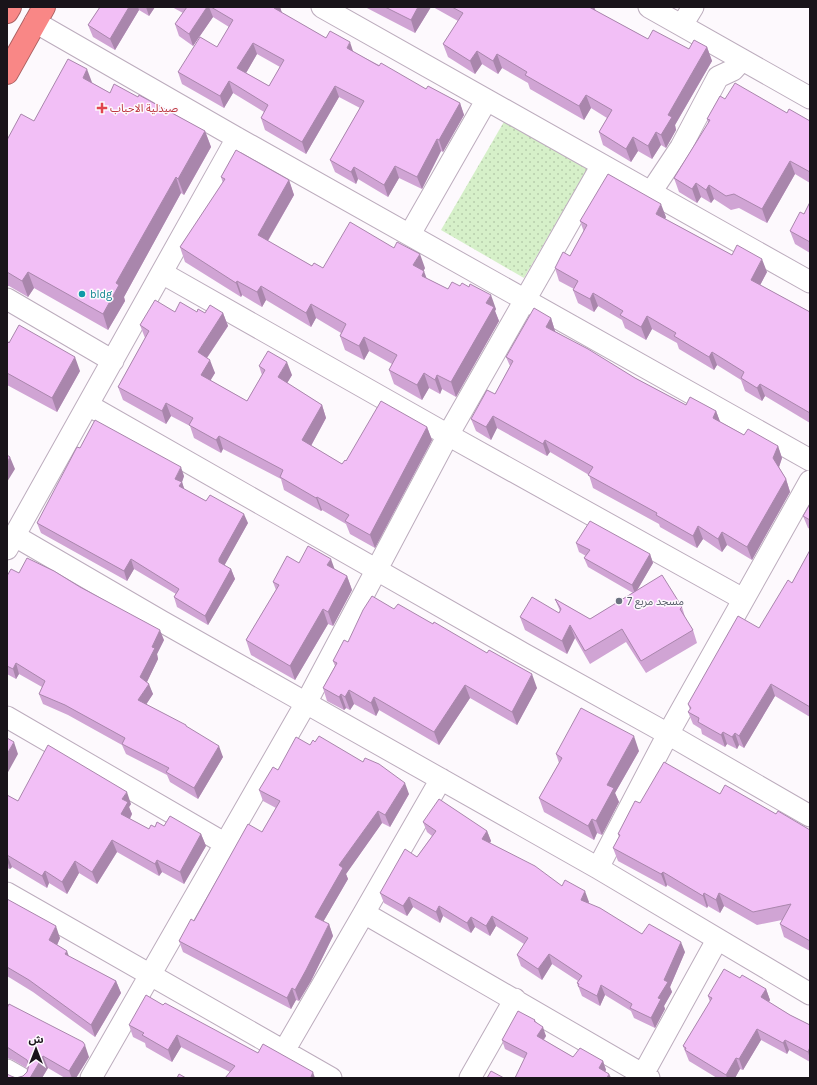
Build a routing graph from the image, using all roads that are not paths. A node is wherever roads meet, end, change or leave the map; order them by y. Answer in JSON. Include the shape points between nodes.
{"nodes":[{"id":1,"x":10,"y":7,"type":"edge"},
{"id":2,"x":322,"y":7,"type":"edge"},
{"id":3,"x":649,"y":7,"type":"edge"},
{"id":4,"x":693,"y":7,"type":"edge"},
{"id":5,"x":7,"y":12,"type":"edge"},
{"id":6,"x":39,"y":15,"type":"edge"},
{"id":7,"x":682,"y":25,"type":"junction"},
{"id":8,"x":742,"y":60,"type":"junction"},
{"id":9,"x":7,"y":73,"type":"edge"},
{"id":10,"x":810,"y":98,"type":"edge"},
{"id":11,"x":486,"y":101,"type":"junction"},
{"id":12,"x":237,"y":138,"type":"junction"},
{"id":13,"x":602,"y":165,"type":"junction"},
{"id":14,"x":651,"y":192,"type":"junction"},
{"id":15,"x":410,"y":234,"type":"junction"},
{"id":16,"x":162,"y":273,"type":"junction"},
{"id":17,"x":810,"y":282,"type":"edge"},
{"id":18,"x":7,"y":298,"type":"edge"},
{"id":19,"x":526,"y":299,"type":"junction"},
{"id":20,"x":112,"y":361,"type":"junction"},
{"id":21,"x":88,"y":405,"type":"junction"},
{"id":22,"x":448,"y":435,"type":"junction"},
{"id":23,"x":810,"y":460,"type":"edge"},
{"id":24,"x":810,"y":481,"type":"edge"},
{"id":25,"x":11,"y":542,"type":"edge"},
{"id":26,"x":377,"y":569,"type":"junction"},
{"id":27,"x":743,"y":599,"type":"junction"},
{"id":28,"x":306,"y":703,"type":"junction"},
{"id":29,"x":7,"y":716,"type":"edge"},
{"id":30,"x":668,"y":734,"type":"junction"},
{"id":31,"x":440,"y":779,"type":"junction"},
{"id":32,"x":808,"y":809,"type":"edge"},
{"id":33,"x":224,"y":843,"type":"junction"},
{"id":34,"x":598,"y":868,"type":"junction"},
{"id":35,"x":7,"y":893,"type":"edge"},
{"id":36,"x":364,"y":913,"type":"junction"},
{"id":37,"x":717,"y":940,"type":"junction"},
{"id":38,"x":150,"y":974,"type":"junction"},
{"id":39,"x":810,"y":994,"type":"edge"},
{"id":40,"x":515,"y":999,"type":"junction"},
{"id":41,"x":284,"y":1051,"type":"junction"},
{"id":42,"x":7,"y":1070,"type":"edge"},
{"id":43,"x":644,"y":1077,"type":"edge"},
{"id":44,"x":21,"y":1078,"type":"edge"},
{"id":45,"x":91,"y":1078,"type":"edge"},
{"id":46,"x":331,"y":1078,"type":"edge"},
{"id":47,"x":470,"y":1078,"type":"edge"}],
"edges":[{"from":1,"to":5,"type":"highway"},
{"from":2,"to":11,"type":"street"},
{"from":3,"to":7,"type":"street"},
{"from":4,"to":7,"type":"street"},
{"from":6,"to":9,"type":"highway"},
{"from":6,"to":12,"type":"street"},
{"from":7,"to":8,"type":"street"},
{"from":8,"to":10,"type":"street"},
{"from":8,"to":14,"type":"street","via":[[733,70],[718,77],[681,147]]},
{"from":11,"to":13,"type":"street"},
{"from":11,"to":15,"type":"street"},
{"from":12,"to":15,"type":"street"},
{"from":12,"to":16,"type":"street"},
{"from":13,"to":14,"type":"street"},
{"from":13,"to":19,"type":"street"},
{"from":14,"to":17,"type":"street"},
{"from":15,"to":19,"type":"street"},
{"from":16,"to":20,"type":"street"},
{"from":16,"to":22,"type":"street"},
{"from":18,"to":20,"type":"street"},
{"from":19,"to":22,"type":"street"},
{"from":19,"to":23,"type":"street"},
{"from":20,"to":21,"type":"street"},
{"from":21,"to":25,"type":"street"},
{"from":21,"to":26,"type":"street"},
{"from":22,"to":26,"type":"street"},
{"from":22,"to":27,"type":"street"},
{"from":24,"to":27,"type":"street"},
{"from":25,"to":28,"type":"street"},
{"from":26,"to":28,"type":"street"},
{"from":26,"to":30,"type":"street"},
{"from":27,"to":30,"type":"street"},
{"from":28,"to":31,"type":"street"},
{"from":28,"to":33,"type":"street"},
{"from":29,"to":33,"type":"street"},
{"from":30,"to":32,"type":"street"},
{"from":30,"to":34,"type":"street"},
{"from":31,"to":34,"type":"street"},
{"from":31,"to":36,"type":"street"},
{"from":33,"to":38,"type":"street"},
{"from":34,"to":37,"type":"street"},
{"from":35,"to":38,"type":"street"},
{"from":36,"to":40,"type":"street"},
{"from":36,"to":41,"type":"street"},
{"from":37,"to":39,"type":"street"},
{"from":37,"to":43,"type":"street"},
{"from":38,"to":41,"type":"street"},
{"from":38,"to":45,"type":"street"},
{"from":40,"to":43,"type":"street"},
{"from":40,"to":47,"type":"street"},
{"from":41,"to":46,"type":"street"},
{"from":42,"to":44,"type":"street"}]}
